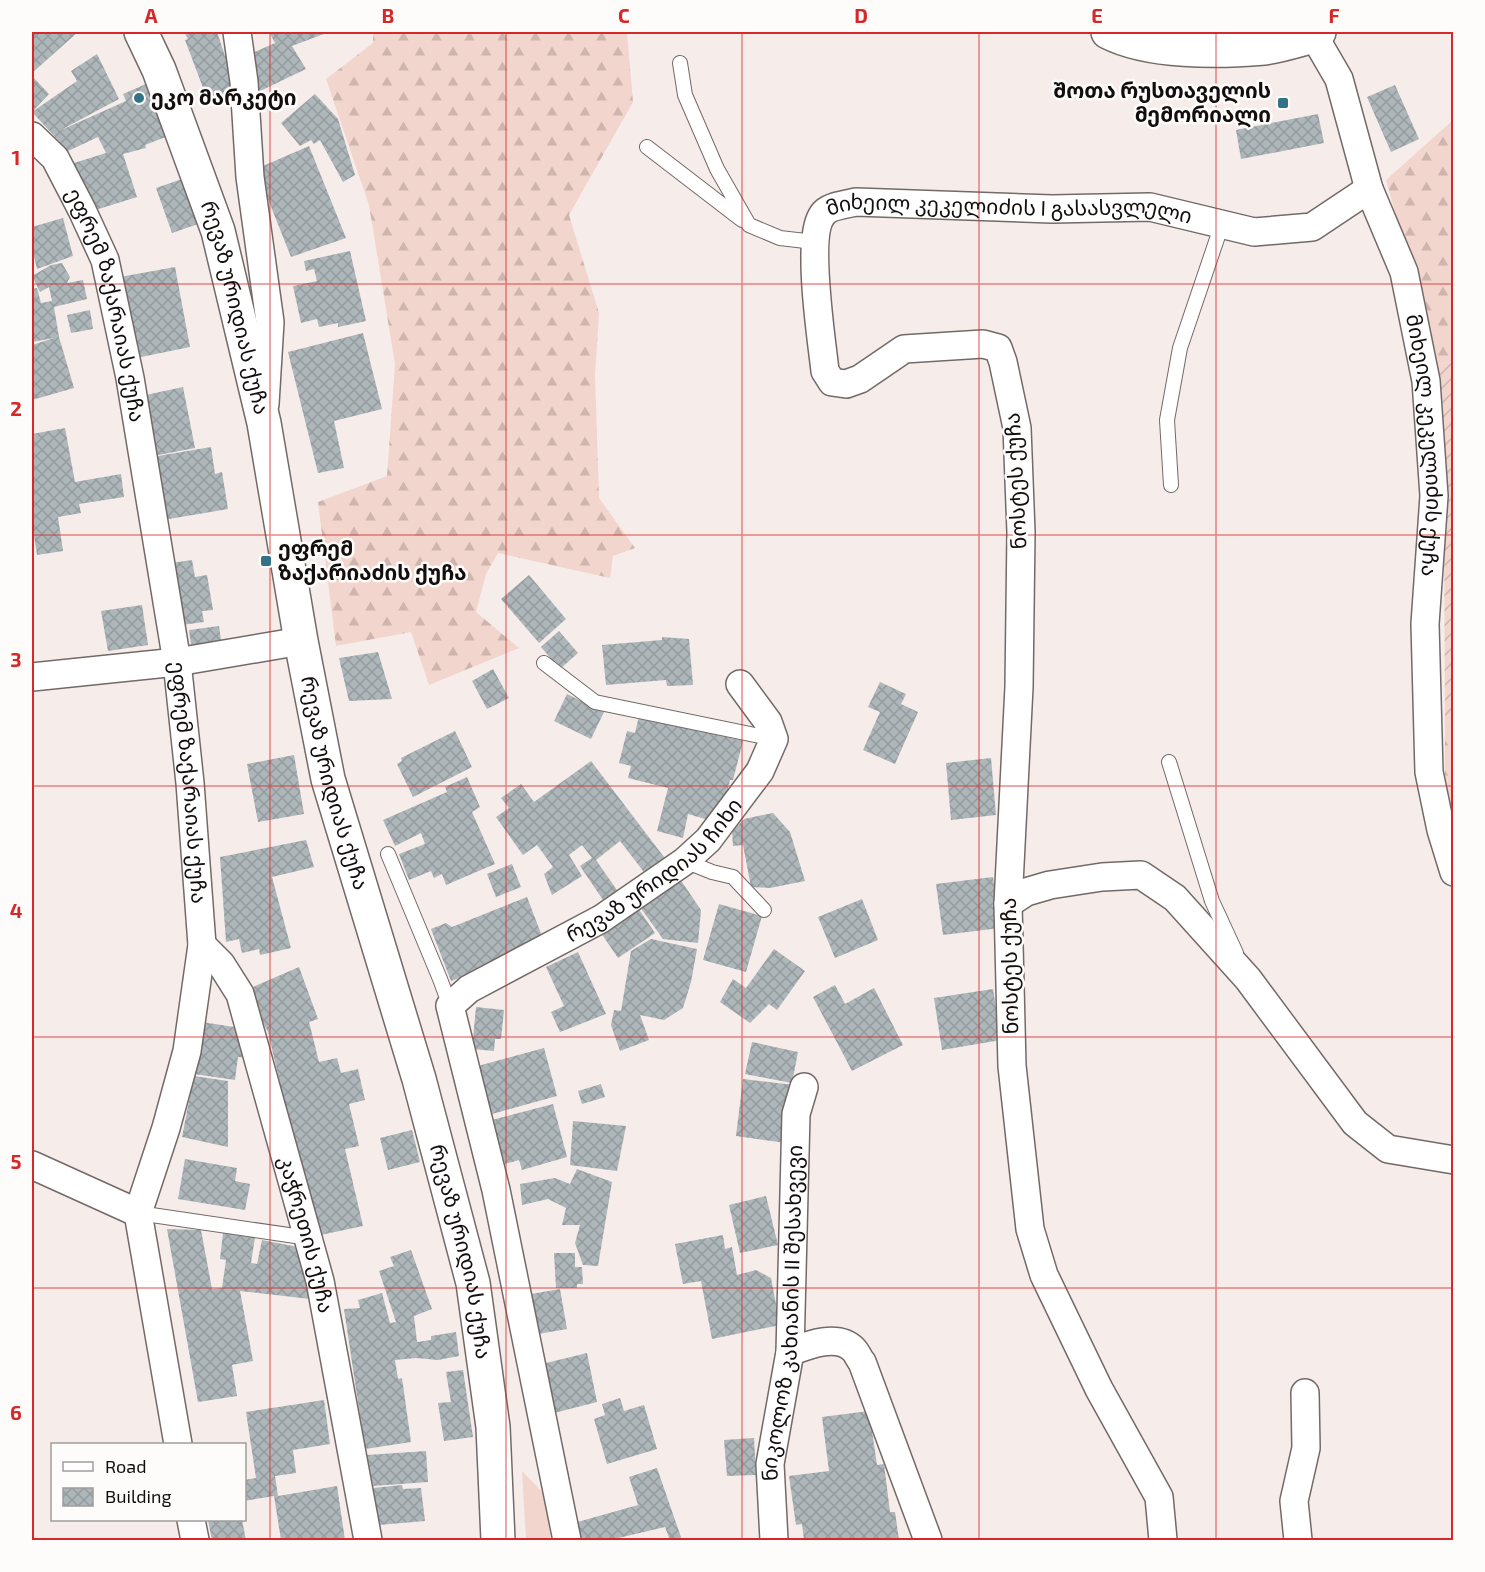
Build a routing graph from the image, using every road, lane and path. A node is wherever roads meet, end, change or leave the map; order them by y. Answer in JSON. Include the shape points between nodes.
{"nodes":[{"id":1,"x":141,"y":32,"type":"edge"},
{"id":2,"x":237,"y":32,"type":"edge"},
{"id":3,"x":1108,"y":32,"type":"edge"},
{"id":4,"x":1317,"y":34,"type":"edge"},
{"id":5,"x":680,"y":63,"type":"dead end"},
{"id":6,"x":32,"y":136,"type":"edge"},
{"id":7,"x":647,"y":147,"type":"dead end"},
{"id":8,"x":1369,"y":189,"type":"junction"},
{"id":9,"x":1222,"y":224,"type":"junction"},
{"id":10,"x":748,"y":225,"type":"junction"},
{"id":11,"x":814,"y":242,"type":"junction"},
{"id":12,"x":1003,"y":362,"type":"joint"},
{"id":13,"x":264,"y":423,"type":"junction"},
{"id":14,"x":1171,"y":485,"type":"dead end"},
{"id":15,"x":301,"y":641,"type":"junction"},
{"id":16,"x":177,"y":662,"type":"junction"},
{"id":17,"x":544,"y":663,"type":"dead end"},
{"id":18,"x":32,"y":677,"type":"edge"},
{"id":19,"x":740,"y":684,"type":"dead end"},
{"id":20,"x":774,"y":739,"type":"junction"},
{"id":21,"x":1169,"y":762,"type":"dead end"},
{"id":22,"x":388,"y":854,"type":"dead end"},
{"id":23,"x":685,"y":861,"type":"junction"},
{"id":24,"x":1454,"y":872,"type":"edge"},
{"id":25,"x":1008,"y":904,"type":"junction"},
{"id":26,"x":764,"y":910,"type":"dead end"},
{"id":27,"x":202,"y":945,"type":"junction"},
{"id":28,"x":1248,"y":979,"type":"junction"},
{"id":29,"x":450,"y":1006,"type":"junction"},
{"id":30,"x":804,"y":1087,"type":"dead end"},
{"id":31,"x":1454,"y":1160,"type":"edge"},
{"id":32,"x":32,"y":1165,"type":"edge"},
{"id":33,"x":138,"y":1213,"type":"junction"},
{"id":34,"x":309,"y":1238,"type":"junction"},
{"id":35,"x":790,"y":1352,"type":"junction"},
{"id":36,"x":1305,"y":1393,"type":"dead end"},
{"id":37,"x":178,"y":1443,"type":"edge"},
{"id":38,"x":191,"y":1521,"type":"edge"},
{"id":39,"x":195,"y":1540,"type":"edge"},
{"id":40,"x":368,"y":1540,"type":"edge"},
{"id":41,"x":498,"y":1540,"type":"edge"},
{"id":42,"x":567,"y":1540,"type":"edge"},
{"id":43,"x":774,"y":1540,"type":"edge"},
{"id":44,"x":928,"y":1540,"type":"edge"},
{"id":45,"x":1163,"y":1540,"type":"edge"},
{"id":46,"x":1298,"y":1540,"type":"edge"}],
"edges":[{"from":1,"to":13,"type":"street","name":"რევაზ ურიდიას ქუჩა","via":[[159,70],[218,231]]},
{"from":2,"to":13,"type":"street","via":[[250,177],[270,322]]},
{"from":3,"to":4,"type":"street","via":[[1121,39],[1194,51],[1266,48]]},
{"from":4,"to":8,"type":"street","name":"მიხეილ კეკელიძის ქუჩა","via":[[1339,79]]},
{"from":5,"to":10,"type":"lane","via":[[684,95],[717,169]]},
{"from":6,"to":16,"type":"street","name":"ეფრემ ზაქარაიას ქუჩა","via":[[55,158],[105,260],[130,378]]},
{"from":7,"to":10,"type":"lane"},
{"from":8,"to":9,"type":"street","name":"მიხეილ კეკელიძის I გასასვლელი","via":[[1312,227],[1254,232]]},
{"from":8,"to":24,"type":"street","name":"მიხეილ კეკელიძის ქუჩა","via":[[1404,272],[1426,381],[1434,496],[1425,624],[1429,772]]},
{"from":9,"to":11,"type":"street","name":"მიხეილ კეკელიძის I გასასვლელი","via":[[1150,207],[1052,209],[856,202],[825,211],[816,224]]},
{"from":9,"to":14,"type":"lane","via":[[1180,348],[1167,420]]},
{"from":10,"to":11,"type":"lane","via":[[780,238]]},
{"from":11,"to":12,"type":"street","name":"მიხეილ კეკელიძის I გასასვლელი","via":[[825,371],[832,382],[846,384],[860,379],[904,349],[983,344],[998,348]]},
{"from":12,"to":25,"type":"street","name":"ნოსტეს ქუჩა","via":[[1017,428],[1021,532],[1019,687]]},
{"from":13,"to":15,"type":"street","name":"რევაზ ურიდიას ქუჩა"},
{"from":15,"to":16,"type":"street"},
{"from":15,"to":41,"type":"street","name":"რევაზ ურიდიას ქუჩა","via":[[328,779],[419,1079],[473,1283],[492,1427]]},
{"from":16,"to":18,"type":"street"},
{"from":16,"to":27,"type":"street","name":"ეფრემ ზაქარაიას ქუჩა"},
{"from":17,"to":20,"type":"lane","via":[[595,702]]},
{"from":19,"to":20,"type":"street","via":[[768,722]]},
{"from":20,"to":23,"type":"street","name":"რევაზ ურიდიას ჩიხი","via":[[760,771],[708,840]]},
{"from":21,"to":28,"type":"lane","via":[[1212,901]]},
{"from":22,"to":29,"type":"lane","name":"რევაზ ურიდიას ქუჩა"},
{"from":23,"to":26,"type":"lane","via":[[733,877]]},
{"from":23,"to":29,"type":"street","name":"რევაზ ურიდიას ჩიხი","via":[[601,919],[469,989]]},
{"from":25,"to":28,"type":"street","via":[[1026,892],[1050,885],[1141,875],[1174,898]]},
{"from":25,"to":45,"type":"street","name":"ნოსტეს ქუჩა","via":[[1012,1066],[1030,1229],[1044,1275],[1094,1379],[1159,1497]]},
{"from":27,"to":33,"type":"street","name":"ეფრემ ზაქარაიას ქუჩა","via":[[187,1051]]},
{"from":27,"to":34,"type":"street","name":"კაჭრეთის ქუჩა","via":[[221,964],[240,994]]},
{"from":28,"to":31,"type":"street","via":[[1355,1123],[1388,1149]]},
{"from":29,"to":42,"type":"street","name":"რევაზ ურიდიას ქუჩა","via":[[495,1190]]},
{"from":30,"to":35,"type":"street","name":"ნიკოლოზ კახიანის II შესახვევი","via":[[796,1114]]},
{"from":32,"to":33,"type":"street"},
{"from":33,"to":34,"type":"lane"},
{"from":33,"to":37,"type":"street","name":"ეფრემ ზაქარაიას ქუჩა"},
{"from":34,"to":40,"type":"street","name":"კაჭრეთის ქუჩა","via":[[321,1281]]},
{"from":35,"to":43,"type":"street","name":"ნიკოლოზ კახიანის II შესახვევი","via":[[770,1464]]},
{"from":35,"to":44,"type":"street","via":[[813,1343],[839,1342],[854,1349]]},
{"from":36,"to":46,"type":"street","via":[[1306,1448],[1294,1501]]},
{"from":38,"to":39,"type":"street"}]}
